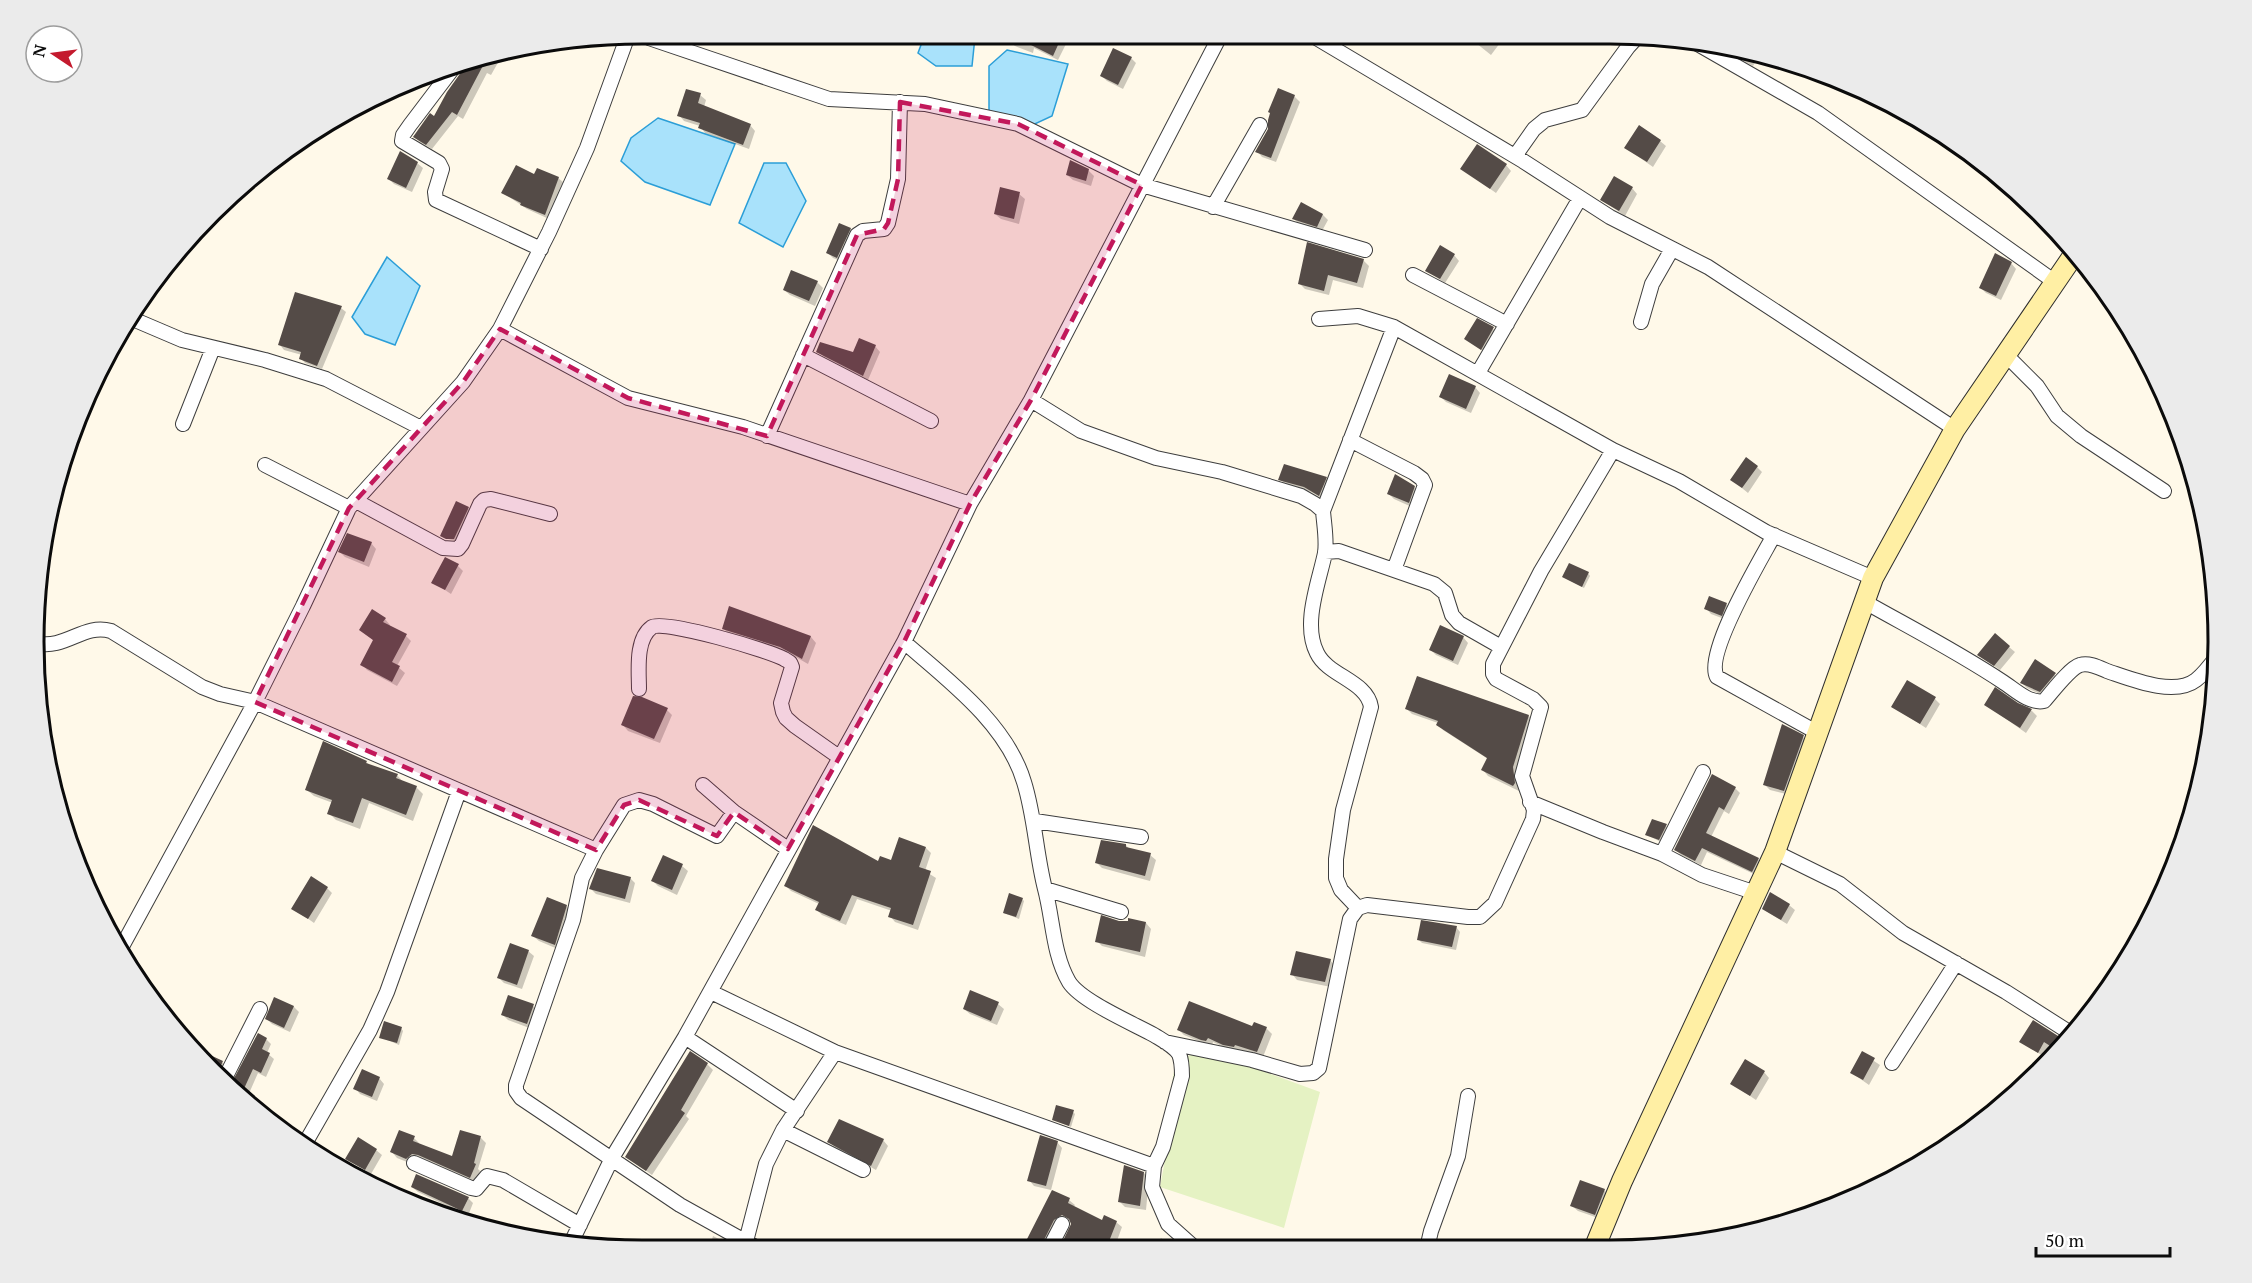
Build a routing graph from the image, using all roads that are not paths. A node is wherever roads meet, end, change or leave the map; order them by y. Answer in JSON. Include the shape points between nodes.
{"nodes":[{"id":1,"x":625,"y":44,"type":"edge"},
{"id":2,"x":667,"y":44,"type":"edge"},
{"id":3,"x":1216,"y":44,"type":"edge"},
{"id":4,"x":1326,"y":44,"type":"edge"},
{"id":5,"x":1630,"y":45,"type":"edge"},
{"id":6,"x":1713,"y":53,"type":"edge"},
{"id":7,"x":447,"y":76,"type":"edge"},
{"id":8,"x":900,"y":102,"type":"junction"},
{"id":9,"x":1260,"y":124,"type":"dead end"},
{"id":10,"x":1515,"y":156,"type":"junction"},
{"id":11,"x":1142,"y":185,"type":"junction"},
{"id":12,"x":1580,"y":198,"type":"junction"},
{"id":13,"x":1213,"y":207,"type":"junction"},
{"id":14,"x":541,"y":249,"type":"junction"},
{"id":15,"x":1672,"y":249,"type":"junction"},
{"id":16,"x":1365,"y":250,"type":"dead end"},
{"id":17,"x":2070,"y":260,"type":"edge"},
{"id":18,"x":1413,"y":275,"type":"dead end"},
{"id":19,"x":2055,"y":282,"type":"junction"},
{"id":20,"x":1319,"y":319,"type":"dead end"},
{"id":21,"x":137,"y":321,"type":"edge"},
{"id":22,"x":1641,"y":322,"type":"dead end"},
{"id":23,"x":1507,"y":324,"type":"junction"},
{"id":24,"x":1394,"y":327,"type":"junction"},
{"id":25,"x":500,"y":329,"type":"junction"},
{"id":26,"x":213,"y":348,"type":"junction"},
{"id":27,"x":804,"y":355,"type":"junction"},
{"id":28,"x":2006,"y":355,"type":"junction"},
{"id":29,"x":1478,"y":373,"type":"junction"},
{"id":30,"x":1031,"y":400,"type":"junction"},
{"id":31,"x":931,"y":421,"type":"dead end"},
{"id":32,"x":183,"y":424,"type":"dead end"},
{"id":33,"x":421,"y":428,"type":"junction"},
{"id":34,"x":1955,"y":429,"type":"junction"},
{"id":35,"x":767,"y":436,"type":"junction"},
{"id":36,"x":1350,"y":440,"type":"junction"},
{"id":37,"x":1613,"y":450,"type":"junction"},
{"id":38,"x":265,"y":465,"type":"dead end"},
{"id":39,"x":2164,"y":491,"type":"dead end"},
{"id":40,"x":352,"y":504,"type":"junction"},
{"id":41,"x":970,"y":504,"type":"junction"},
{"id":42,"x":1323,"y":512,"type":"junction"},
{"id":43,"x":550,"y":514,"type":"dead end"},
{"id":44,"x":1774,"y":535,"type":"junction"},
{"id":45,"x":1325,"y":552,"type":"junction"},
{"id":46,"x":1394,"y":570,"type":"junction"},
{"id":47,"x":1873,"y":578,"type":"junction"},
{"id":48,"x":1865,"y":602,"type":"junction"},
{"id":49,"x":904,"y":642,"type":"junction"},
{"id":50,"x":44,"y":645,"type":"edge"},
{"id":51,"x":1501,"y":647,"type":"junction"},
{"id":52,"x":2207,"y":669,"type":"edge"},
{"id":53,"x":639,"y":689,"type":"dead end"},
{"id":54,"x":255,"y":702,"type":"junction"},
{"id":55,"x":1818,"y":733,"type":"junction"},
{"id":56,"x":839,"y":757,"type":"junction"},
{"id":57,"x":1703,"y":772,"type":"dead end"},
{"id":58,"x":703,"y":785,"type":"dead end"},
{"id":59,"x":459,"y":791,"type":"junction"},
{"id":60,"x":1530,"y":802,"type":"junction"},
{"id":61,"x":734,"y":812,"type":"junction"},
{"id":62,"x":1035,"y":821,"type":"junction"},
{"id":63,"x":1141,"y":837,"type":"dead end"},
{"id":64,"x":788,"y":849,"type":"junction"},
{"id":65,"x":596,"y":850,"type":"junction"},
{"id":66,"x":1775,"y":852,"type":"junction"},
{"id":67,"x":1662,"y":854,"type":"junction"},
{"id":68,"x":1045,"y":889,"type":"junction"},
{"id":69,"x":1756,"y":893,"type":"junction"},
{"id":70,"x":1358,"y":908,"type":"junction"},
{"id":71,"x":1121,"y":912,"type":"dead end"},
{"id":72,"x":125,"y":941,"type":"edge"},
{"id":73,"x":1956,"y":963,"type":"junction"},
{"id":74,"x":711,"y":992,"type":"junction"},
{"id":75,"x":260,"y":1009,"type":"dead end"},
{"id":76,"x":2065,"y":1030,"type":"edge"},
{"id":77,"x":685,"y":1037,"type":"junction"},
{"id":78,"x":1165,"y":1042,"type":"junction"},
{"id":79,"x":835,"y":1052,"type":"junction"},
{"id":80,"x":1892,"y":1063,"type":"dead end"},
{"id":81,"x":228,"y":1072,"type":"edge"},
{"id":82,"x":1468,"y":1096,"type":"dead end"},
{"id":83,"x":797,"y":1111,"type":"junction"},
{"id":84,"x":783,"y":1130,"type":"junction"},
{"id":85,"x":308,"y":1138,"type":"edge"},
{"id":86,"x":612,"y":1158,"type":"junction"},
{"id":87,"x":414,"y":1163,"type":"dead end"},
{"id":88,"x":1154,"y":1166,"type":"junction"},
{"id":89,"x":863,"y":1170,"type":"dead end"},
{"id":90,"x":1062,"y":1224,"type":"dead end"},
{"id":91,"x":580,"y":1225,"type":"junction"},
{"id":92,"x":575,"y":1235,"type":"edge"},
{"id":93,"x":740,"y":1240,"type":"edge"},
{"id":94,"x":751,"y":1240,"type":"edge"},
{"id":95,"x":1054,"y":1240,"type":"edge"},
{"id":96,"x":1186,"y":1240,"type":"edge"},
{"id":97,"x":1429,"y":1240,"type":"edge"},
{"id":98,"x":1598,"y":1240,"type":"edge"}],
"edges":[{"from":1,"to":14,"type":"street","via":[[587,148]]},
{"from":2,"to":8,"type":"street","via":[[829,99]]},
{"from":3,"to":11,"type":"street"},
{"from":4,"to":10,"type":"street"},
{"from":5,"to":10,"type":"street","via":[[1582,110],[1545,120]]},
{"from":6,"to":19,"type":"street","via":[[1818,113]]},
{"from":7,"to":14,"type":"street","via":[[402,141],[442,169],[436,200]]},
{"from":8,"to":11,"type":"street","via":[[1018,124]]},
{"from":8,"to":27,"type":"street","via":[[898,179],[888,223],[884,229],[857,235]]},
{"from":9,"to":13,"type":"street"},
{"from":10,"to":12,"type":"street"},
{"from":11,"to":13,"type":"street"},
{"from":11,"to":30,"type":"street"},
{"from":12,"to":15,"type":"street"},
{"from":12,"to":23,"type":"street"},
{"from":13,"to":16,"type":"street"},
{"from":14,"to":25,"type":"street"},
{"from":15,"to":22,"type":"street","via":[[1653,284]]},
{"from":15,"to":34,"type":"street","via":[[1708,267]]},
{"from":17,"to":19,"type":"street"},
{"from":18,"to":23,"type":"street"},
{"from":19,"to":28,"type":"street"},
{"from":20,"to":24,"type":"street","via":[[1358,316]]},
{"from":21,"to":26,"type":"street"},
{"from":23,"to":29,"type":"street"},
{"from":24,"to":29,"type":"street"},
{"from":24,"to":36,"type":"street"},
{"from":25,"to":33,"type":"street","via":[[463,382]]},
{"from":25,"to":35,"type":"street","via":[[628,398]]},
{"from":26,"to":32,"type":"street"},
{"from":26,"to":33,"type":"street","via":[[326,379]]},
{"from":27,"to":31,"type":"street"},
{"from":27,"to":35,"type":"street"},
{"from":28,"to":34,"type":"street"},
{"from":28,"to":39,"type":"street","via":[[2028,374],[2057,416],[2080,436]]},
{"from":29,"to":37,"type":"street"},
{"from":30,"to":41,"type":"street"},
{"from":30,"to":42,"type":"street","via":[[1081,431],[1156,459],[1222,472],[1301,496]]},
{"from":33,"to":40,"type":"street"},
{"from":34,"to":47,"type":"street"},
{"from":35,"to":41,"type":"street"},
{"from":36,"to":42,"type":"street"},
{"from":36,"to":46,"type":"street","via":[[1414,473],[1425,485]]},
{"from":37,"to":44,"type":"street","via":[[1679,481]]},
{"from":37,"to":51,"type":"street"},
{"from":38,"to":40,"type":"street"},
{"from":40,"to":43,"type":"street","via":[[451,550],[462,544],[484,500]]},
{"from":40,"to":54,"type":"street"},
{"from":41,"to":49,"type":"street"},
{"from":42,"to":45,"type":"street"},
{"from":44,"to":47,"type":"street"},
{"from":44,"to":55,"type":"street","via":[[1722,637],[1714,673]]},
{"from":45,"to":46,"type":"street","via":[[1339,551]]},
{"from":45,"to":70,"type":"street","via":[[1313,601],[1317,654],[1330,669],[1362,691],[1370,699],[1371,707],[1343,810],[1336,859],[1336,878],[1341,890]]},
{"from":46,"to":51,"type":"street","via":[[1434,584],[1445,593],[1459,623]]},
{"from":47,"to":48,"type":"street"},
{"from":48,"to":52,"type":"street","via":[[2039,702],[2080,665],[2170,688],[2197,680]]},
{"from":48,"to":55,"type":"street"},
{"from":49,"to":56,"type":"street"},
{"from":49,"to":62,"type":"street","via":[[1002,736],[1024,780]]},
{"from":50,"to":54,"type":"street","via":[[58,644],[99,627],[201,687]]},
{"from":51,"to":60,"type":"street","via":[[1492,674],[1541,707],[1522,776]]},
{"from":53,"to":56,"type":"street","via":[[642,645],[654,625],[691,631],[772,654],[790,662],[792,667],[781,703],[786,718]]},
{"from":54,"to":59,"type":"street"},
{"from":54,"to":72,"type":"street"},
{"from":55,"to":66,"type":"street"},
{"from":56,"to":64,"type":"street"},
{"from":57,"to":67,"type":"street"},
{"from":58,"to":61,"type":"street"},
{"from":59,"to":65,"type":"street"},
{"from":59,"to":85,"type":"street","via":[[387,992],[370,1030]]},
{"from":60,"to":67,"type":"street"},
{"from":60,"to":70,"type":"street","via":[[1533,819],[1495,903],[1480,917],[1367,904]]},
{"from":61,"to":64,"type":"street"},
{"from":61,"to":65,"type":"street","via":[[717,836],[639,800],[624,805]]},
{"from":62,"to":63,"type":"street"},
{"from":62,"to":68,"type":"street"},
{"from":64,"to":74,"type":"street"},
{"from":65,"to":86,"type":"street","via":[[582,878],[573,920],[519,1072],[516,1091]]},
{"from":66,"to":69,"type":"street"},
{"from":66,"to":73,"type":"street","via":[[1840,884],[1903,933]]},
{"from":67,"to":69,"type":"street","via":[[1701,875]]},
{"from":68,"to":71,"type":"street"},
{"from":68,"to":78,"type":"street","via":[[1056,941],[1071,984],[1087,999]]},
{"from":69,"to":98,"type":"street"},
{"from":70,"to":78,"type":"street","via":[[1350,919],[1319,1068],[1313,1073],[1300,1074]]},
{"from":73,"to":76,"type":"street"},
{"from":73,"to":80,"type":"street"},
{"from":74,"to":77,"type":"street"},
{"from":74,"to":79,"type":"street"},
{"from":75,"to":81,"type":"street"},
{"from":77,"to":83,"type":"street"},
{"from":77,"to":86,"type":"street"},
{"from":78,"to":88,"type":"street","via":[[1178,1052],[1182,1077],[1163,1148]]},
{"from":79,"to":83,"type":"street"},
{"from":79,"to":88,"type":"street"},
{"from":82,"to":97,"type":"street","via":[[1458,1156]]},
{"from":83,"to":84,"type":"street"},
{"from":84,"to":89,"type":"street"},
{"from":84,"to":94,"type":"street","via":[[766,1164]]},
{"from":86,"to":91,"type":"street"},
{"from":86,"to":93,"type":"street"},
{"from":87,"to":91,"type":"street","via":[[476,1189],[487,1176],[503,1180]]},
{"from":88,"to":96,"type":"street","via":[[1152,1187],[1168,1224]]},
{"from":90,"to":95,"type":"street"},
{"from":91,"to":92,"type":"street"}]}
